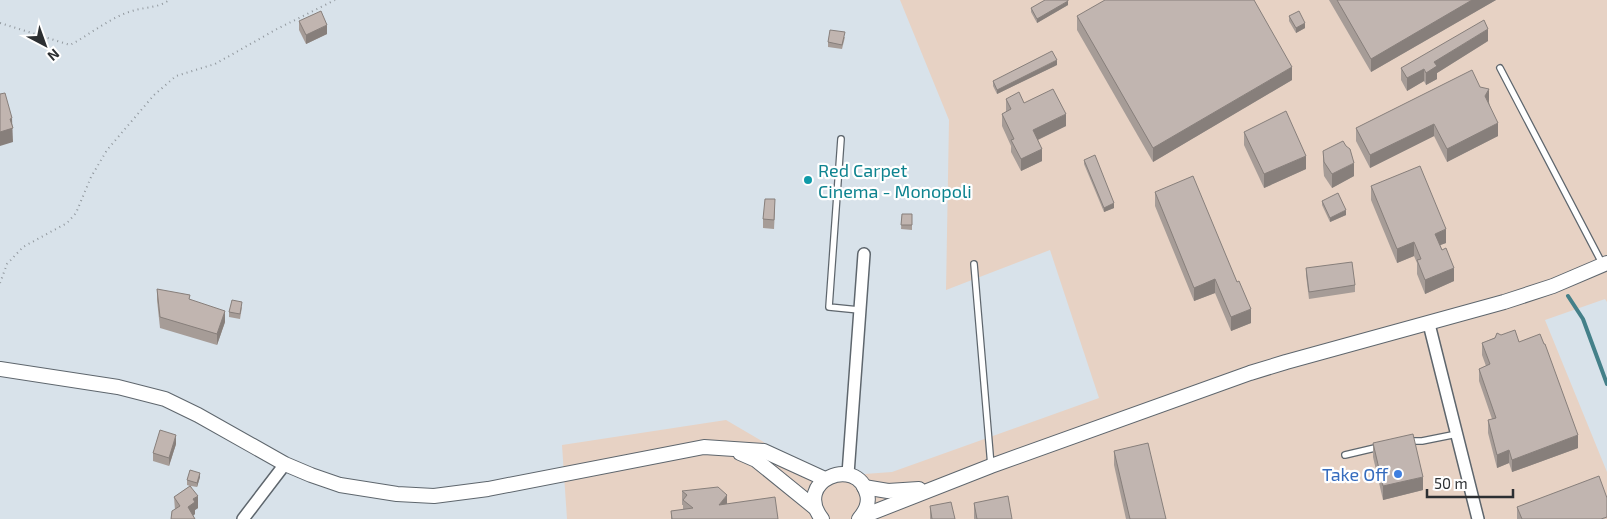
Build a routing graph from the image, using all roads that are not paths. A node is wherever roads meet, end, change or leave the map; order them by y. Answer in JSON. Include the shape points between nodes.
{"nodes":[{"id":1,"x":1500,"y":68,"type":"dead end"},
{"id":2,"x":841,"y":139,"type":"dead end"},
{"id":3,"x":864,"y":254,"type":"dead end"},
{"id":4,"x":974,"y":264,"type":"dead end"},
{"id":5,"x":1605,"y":264,"type":"edge"},
{"id":6,"x":859,"y":310,"type":"junction"},
{"id":7,"x":1429,"y":324,"type":"junction"},
{"id":8,"x":0,"y":369,"type":"edge"},
{"id":9,"x":1457,"y":434,"type":"junction"},
{"id":10,"x":1402,"y":442,"type":"edge"},
{"id":11,"x":1383,"y":446,"type":"edge"},
{"id":12,"x":733,"y":450,"type":"junction"},
{"id":13,"x":1345,"y":455,"type":"dead end"},
{"id":14,"x":285,"y":464,"type":"junction"},
{"id":15,"x":991,"y":466,"type":"junction"},
{"id":16,"x":848,"y":474,"type":"junction"},
{"id":17,"x":825,"y":480,"type":"junction"},
{"id":18,"x":864,"y":487,"type":"junction"},
{"id":19,"x":932,"y":488,"type":"junction"},
{"id":20,"x":814,"y":507,"type":"junction"},
{"id":21,"x":860,"y":518,"type":"edge"},
{"id":22,"x":243,"y":519,"type":"edge"},
{"id":23,"x":822,"y":519,"type":"edge"},
{"id":24,"x":1478,"y":519,"type":"edge"}],
"edges":[{"from":1,"to":5,"type":"lane"},
{"from":2,"to":6,"type":"lane","via":[[829,307]]},
{"from":3,"to":6,"type":"street"},
{"from":4,"to":15,"type":"lane"},
{"from":5,"to":7,"type":"street","via":[[1545,288]]},
{"from":6,"to":16,"type":"street"},
{"from":7,"to":9,"type":"street"},
{"from":7,"to":15,"type":"street","via":[[1268,368]]},
{"from":8,"to":14,"type":"street","via":[[118,387],[165,400]]},
{"from":9,"to":10,"type":"lane"},
{"from":9,"to":24,"type":"street"},
{"from":11,"to":13,"type":"lane"},
{"from":12,"to":14,"type":"street","via":[[704,447],[488,489],[434,496],[340,485]]},
{"from":12,"to":17,"type":"street","via":[[764,451]]},
{"from":12,"to":20,"type":"street","via":[[756,460]]},
{"from":14,"to":22,"type":"street"},
{"from":15,"to":19,"type":"street"},
{"from":16,"to":17,"type":"street","via":[[838,474]]},
{"from":16,"to":18,"type":"street"},
{"from":17,"to":20,"type":"street","via":[[817,489]]},
{"from":18,"to":19,"type":"street","via":[[888,491]]},
{"from":18,"to":21,"type":"street","via":[[868,501]]},
{"from":19,"to":21,"type":"street"},
{"from":20,"to":23,"type":"street"}]}
